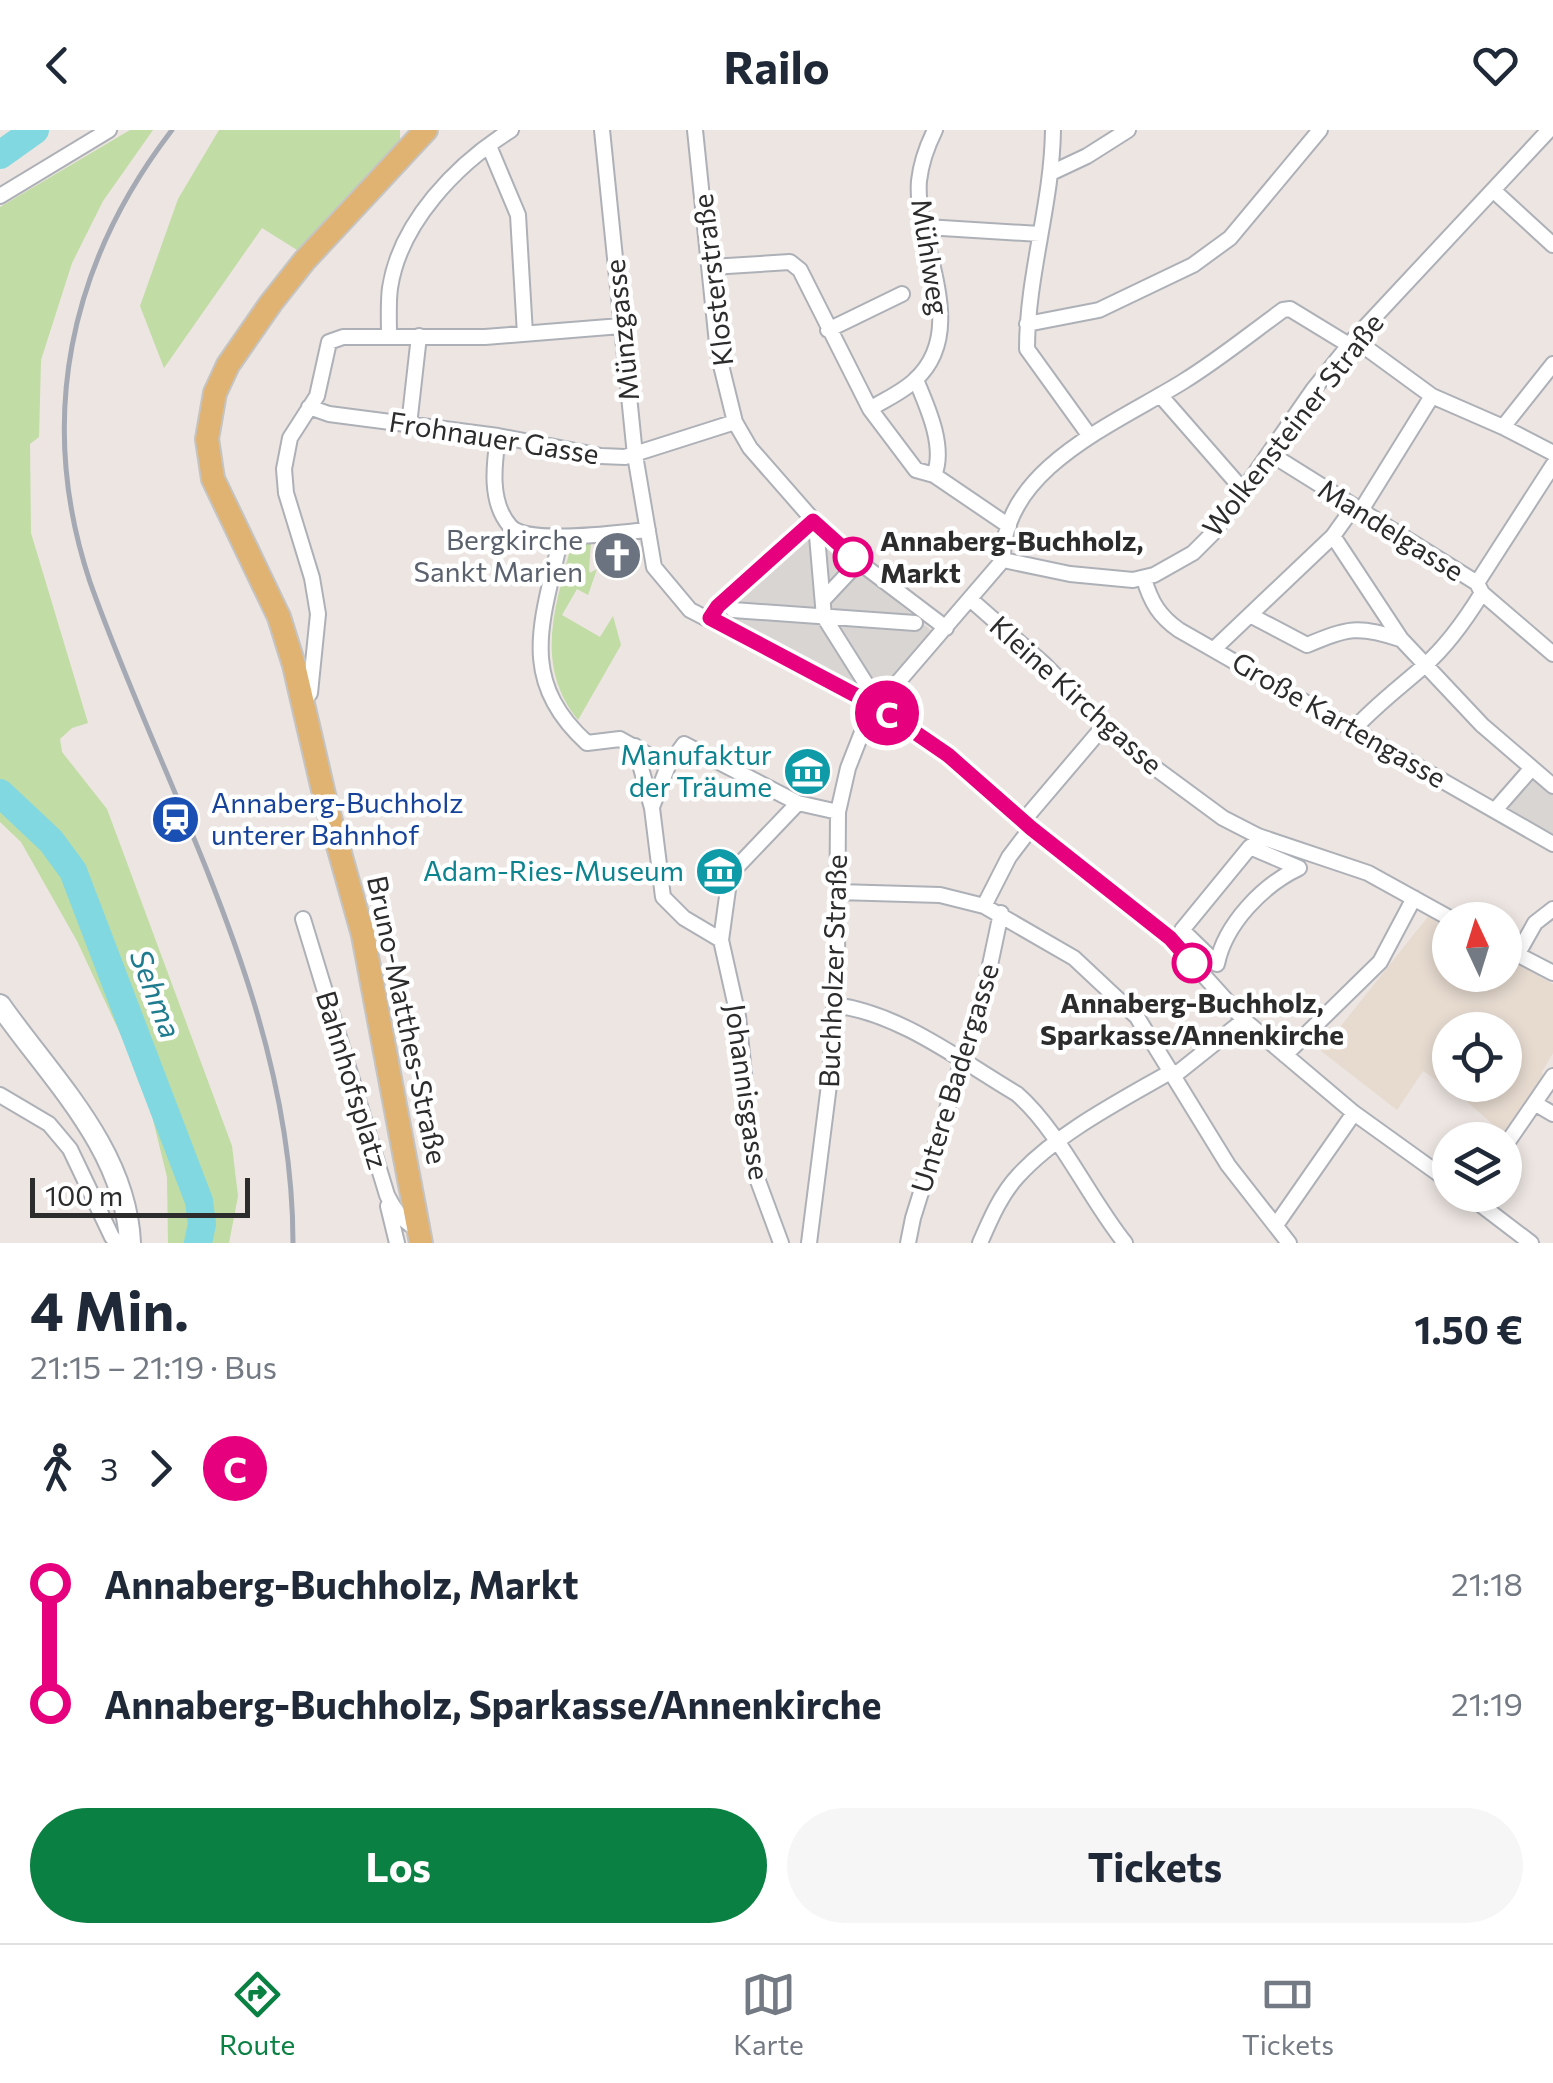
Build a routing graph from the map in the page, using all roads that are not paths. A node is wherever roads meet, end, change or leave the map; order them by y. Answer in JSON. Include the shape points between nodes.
{"nodes":[{"id":1,"x":109,"y":130,"type":"edge"},
{"id":2,"x":426,"y":130,"type":"edge"},
{"id":3,"x":511,"y":130,"type":"edge"},
{"id":4,"x":602,"y":130,"type":"edge"},
{"id":5,"x":695,"y":130,"type":"edge"},
{"id":6,"x":934,"y":130,"type":"edge"},
{"id":7,"x":1053,"y":130,"type":"edge"},
{"id":8,"x":1127,"y":130,"type":"edge"},
{"id":9,"x":1320,"y":130,"type":"edge"},
{"id":10,"x":1548,"y":130,"type":"edge"},
{"id":11,"x":490,"y":146,"type":"junction"},
{"id":12,"x":1052,"y":172,"type":"junction"},
{"id":13,"x":1493,"y":190,"type":"junction"},
{"id":14,"x":0,"y":196,"type":"edge"},
{"id":15,"x":926,"y":226,"type":"junction"},
{"id":16,"x":1040,"y":234,"type":"junction"},
{"id":17,"x":1553,"y":245,"type":"edge"},
{"id":18,"x":711,"y":267,"type":"junction"},
{"id":19,"x":902,"y":294,"type":"dead end"},
{"id":20,"x":1027,"y":324,"type":"junction"},
{"id":21,"x":621,"y":326,"type":"junction"},
{"id":22,"x":828,"y":330,"type":"junction"},
{"id":23,"x":525,"y":334,"type":"junction"},
{"id":24,"x":389,"y":335,"type":"junction"},
{"id":25,"x":419,"y":336,"type":"junction"},
{"id":26,"x":1352,"y":342,"type":"junction"},
{"id":27,"x":1553,"y":364,"type":"edge"},
{"id":28,"x":916,"y":380,"type":"junction"},
{"id":29,"x":1160,"y":395,"type":"junction"},
{"id":30,"x":1432,"y":396,"type":"junction"},
{"id":31,"x":313,"y":402,"type":"junction"},
{"id":32,"x":870,"y":409,"type":"junction"},
{"id":33,"x":736,"y":422,"type":"junction"},
{"id":34,"x":410,"y":425,"type":"junction"},
{"id":35,"x":1503,"y":427,"type":"junction"},
{"id":36,"x":1088,"y":434,"type":"junction"},
{"id":37,"x":498,"y":436,"type":"junction"},
{"id":38,"x":1269,"y":453,"type":"junction"},
{"id":39,"x":1553,"y":453,"type":"edge"},
{"id":40,"x":635,"y":455,"type":"junction"},
{"id":41,"x":1553,"y":465,"type":"edge"},
{"id":42,"x":934,"y":475,"type":"junction"},
{"id":43,"x":1243,"y":490,"type":"junction"},
{"id":44,"x":1356,"y":510,"type":"junction"},
{"id":45,"x":815,"y":529,"type":"junction"},
{"id":46,"x":648,"y":530,"type":"junction"},
{"id":47,"x":1006,"y":533,"type":"junction"},
{"id":48,"x":1333,"y":536,"type":"junction"},
{"id":49,"x":561,"y":538,"type":"junction"},
{"id":50,"x":1003,"y":560,"type":"junction"},
{"id":51,"x":854,"y":568,"type":"dead end"},
{"id":52,"x":1144,"y":578,"type":"junction"},
{"id":53,"x":1480,"y":588,"type":"junction"},
{"id":54,"x":970,"y":599,"type":"junction"},
{"id":55,"x":823,"y":600,"type":"junction"},
{"id":56,"x":733,"y":610,"type":"dead end"},
{"id":57,"x":755,"y":610,"type":"junction"},
{"id":58,"x":1250,"y":615,"type":"junction"},
{"id":59,"x":824,"y":616,"type":"junction"},
{"id":60,"x":710,"y":618,"type":"junction"},
{"id":61,"x":915,"y":622,"type":"dead end"},
{"id":62,"x":744,"y":623,"type":"dead end"},
{"id":63,"x":946,"y":628,"type":"junction"},
{"id":64,"x":1401,"y":639,"type":"junction"},
{"id":65,"x":1214,"y":649,"type":"junction"},
{"id":66,"x":1553,"y":654,"type":"edge"},
{"id":67,"x":1426,"y":664,"type":"junction"},
{"id":68,"x":303,"y":702,"type":"junction"},
{"id":69,"x":876,"y":702,"type":"junction"},
{"id":70,"x":1103,"y":726,"type":"junction"},
{"id":71,"x":1354,"y":730,"type":"junction"},
{"id":72,"x":635,"y":746,"type":"junction"},
{"id":73,"x":668,"y":766,"type":"junction"},
{"id":74,"x":1532,"y":770,"type":"junction"},
{"id":75,"x":1553,"y":786,"type":"edge"},
{"id":76,"x":798,"y":802,"type":"junction"},
{"id":77,"x":652,"y":808,"type":"junction"},
{"id":78,"x":1496,"y":809,"type":"junction"},
{"id":79,"x":838,"y":812,"type":"junction"},
{"id":80,"x":1027,"y":824,"type":"junction"},
{"id":81,"x":1553,"y":844,"type":"edge"},
{"id":82,"x":838,"y":892,"type":"junction"},
{"id":83,"x":1414,"y":898,"type":"junction"},
{"id":84,"x":984,"y":906,"type":"junction"},
{"id":85,"x":1432,"y":908,"type":"edge"},
{"id":86,"x":1553,"y":909,"type":"edge"},
{"id":87,"x":1002,"y":914,"type":"junction"},
{"id":88,"x":303,"y":919,"type":"dead end"},
{"id":89,"x":1182,"y":930,"type":"joint"},
{"id":90,"x":1522,"y":939,"type":"edge"},
{"id":91,"x":720,"y":940,"type":"junction"},
{"id":92,"x":1522,"y":958,"type":"edge"},
{"id":93,"x":1553,"y":973,"type":"edge"},
{"id":94,"x":0,"y":1005,"type":"edge"},
{"id":95,"x":834,"y":1005,"type":"junction"},
{"id":96,"x":1244,"y":1020,"type":"junction"},
{"id":97,"x":1285,"y":1055,"type":"junction"},
{"id":98,"x":961,"y":1061,"type":"junction"},
{"id":99,"x":1174,"y":1073,"type":"junction"},
{"id":100,"x":1553,"y":1076,"type":"edge"},
{"id":101,"x":0,"y":1096,"type":"edge"},
{"id":102,"x":1536,"y":1104,"type":"junction"},
{"id":103,"x":1354,"y":1112,"type":"junction"},
{"id":104,"x":1553,"y":1114,"type":"edge"},
{"id":105,"x":1522,"y":1123,"type":"edge"},
{"id":106,"x":1058,"y":1143,"type":"junction"},
{"id":107,"x":1432,"y":1169,"type":"edge"},
{"id":108,"x":387,"y":1195,"type":"junction"},
{"id":109,"x":1491,"y":1212,"type":"edge"},
{"id":110,"x":1276,"y":1225,"type":"junction"},
{"id":111,"x":420,"y":1236,"type":"edge"},
{"id":112,"x":1285,"y":1242,"type":"edge"},
{"id":113,"x":118,"y":1243,"type":"edge"},
{"id":114,"x":130,"y":1243,"type":"edge"},
{"id":115,"x":397,"y":1243,"type":"edge"},
{"id":116,"x":780,"y":1243,"type":"edge"},
{"id":117,"x":809,"y":1243,"type":"edge"},
{"id":118,"x":908,"y":1243,"type":"edge"},
{"id":119,"x":980,"y":1243,"type":"edge"},
{"id":120,"x":1125,"y":1243,"type":"edge"},
{"id":121,"x":1532,"y":1243,"type":"edge"}],
"edges":[{"from":1,"to":14,"type":"street"},
{"from":2,"to":68,"type":"main road","name":"Bruno-Matthes-Straße","via":[[271,303],[228,365],[209,412],[214,479],[279,618]]},
{"from":3,"to":11,"type":"street"},
{"from":4,"to":21,"type":"street","name":"Münzgasse"},
{"from":5,"to":18,"type":"street","name":"Klosterstraße"},
{"from":6,"to":15,"type":"street","name":"Mühlweg","via":[[918,184]]},
{"from":7,"to":12,"type":"street"},
{"from":8,"to":12,"type":"street"},
{"from":9,"to":20,"type":"street","via":[[1230,238],[1193,265],[1099,310]]},
{"from":10,"to":13,"type":"street","name":"Wolkensteiner Straße"},
{"from":11,"to":23,"type":"street","via":[[518,215]]},
{"from":11,"to":24,"type":"street","via":[[410,230],[390,289]]},
{"from":12,"to":16,"type":"street"},
{"from":13,"to":17,"type":"street"},
{"from":13,"to":26,"type":"street","name":"Wolkensteiner Straße"},
{"from":15,"to":16,"type":"street"},
{"from":15,"to":28,"type":"street","name":"Mühlweg","via":[[941,328]]},
{"from":16,"to":20,"type":"street"},
{"from":18,"to":22,"type":"street","via":[[790,262]]},
{"from":18,"to":33,"type":"street","name":"Klosterstraße","via":[[718,353]]},
{"from":19,"to":22,"type":"street"},
{"from":20,"to":36,"type":"street","via":[[1027,350]]},
{"from":21,"to":23,"type":"street"},
{"from":21,"to":40,"type":"street","name":"Münzgasse"},
{"from":22,"to":32,"type":"street"},
{"from":23,"to":25,"type":"street"},
{"from":24,"to":25,"type":"street"},
{"from":24,"to":31,"type":"street","via":[[329,342]]},
{"from":25,"to":34,"type":"street"},
{"from":26,"to":29,"type":"street","via":[[1290,308]]},
{"from":26,"to":30,"type":"street"},
{"from":26,"to":38,"type":"street","name":"Wolkensteiner Straße"},
{"from":27,"to":35,"type":"street"},
{"from":28,"to":32,"type":"street"},
{"from":28,"to":42,"type":"street","via":[[938,456]]},
{"from":29,"to":36,"type":"street"},
{"from":29,"to":43,"type":"street"},
{"from":30,"to":35,"type":"street"},
{"from":30,"to":44,"type":"street"},
{"from":31,"to":34,"type":"street","name":"Frohnauer Gasse","via":[[329,414]]},
{"from":31,"to":68,"type":"street","via":[[290,438],[284,469],[318,614],[310,694]]},
{"from":32,"to":42,"type":"street","via":[[916,470]]},
{"from":33,"to":40,"type":"street","name":"Frohnauer Gasse"},
{"from":33,"to":45,"type":"street","name":"Klosterstraße"},
{"from":34,"to":37,"type":"street","name":"Frohnauer Gasse"},
{"from":35,"to":39,"type":"street"},
{"from":36,"to":47,"type":"street","via":[[1016,505]]},
{"from":37,"to":40,"type":"street","name":"Frohnauer Gasse","via":[[601,456]]},
{"from":37,"to":49,"type":"street","via":[[494,484],[510,526]]},
{"from":38,"to":43,"type":"street","name":"Wolkensteiner Straße"},
{"from":38,"to":44,"type":"street","name":"Mandelgasse"},
{"from":40,"to":46,"type":"street","name":"Münzgasse"},
{"from":41,"to":53,"type":"street"},
{"from":42,"to":47,"type":"street"},
{"from":43,"to":52,"type":"street","name":"Wolkensteiner Straße","via":[[1193,553]]},
{"from":44,"to":48,"type":"street"},
{"from":44,"to":53,"type":"street","name":"Mandelgasse"},
{"from":45,"to":55,"type":"street"},
{"from":45,"to":60,"type":"street"},
{"from":45,"to":63,"type":"street","name":"Klosterstraße"},
{"from":46,"to":49,"type":"street"},
{"from":46,"to":60,"type":"street","name":"Münzgasse","via":[[654,567],[690,610]]},
{"from":47,"to":50,"type":"street"},
{"from":48,"to":58,"type":"street"},
{"from":48,"to":64,"type":"street"},
{"from":49,"to":72,"type":"street","via":[[541,625],[545,688],[587,743],[620,739]]},
{"from":50,"to":52,"type":"street","via":[[1070,574]]},
{"from":50,"to":54,"type":"street"},
{"from":51,"to":55,"type":"street"},
{"from":52,"to":65,"type":"street","name":"Große Kartengasse","via":[[1151,602],[1167,621]]},
{"from":53,"to":66,"type":"street","name":"Mandelgasse"},
{"from":53,"to":67,"type":"street","via":[[1462,624]]},
{"from":54,"to":63,"type":"street"},
{"from":54,"to":70,"type":"street","name":"Kleine Kirchgasse"},
{"from":55,"to":59,"type":"street"},
{"from":56,"to":57,"type":"street"},
{"from":57,"to":59,"type":"street"},
{"from":57,"to":62,"type":"street"},
{"from":58,"to":64,"type":"street","via":[[1307,645],[1345,630]]},
{"from":58,"to":65,"type":"street"},
{"from":59,"to":61,"type":"street"},
{"from":59,"to":69,"type":"street"},
{"from":60,"to":69,"type":"street","name":"Münzgasse"},
{"from":63,"to":69,"type":"street","name":"Buchholzer Straße"},
{"from":64,"to":67,"type":"street"},
{"from":65,"to":71,"type":"street","name":"Große Kartengasse"},
{"from":67,"to":71,"type":"street"},
{"from":67,"to":74,"type":"street"},
{"from":68,"to":111,"type":"main road","name":"Bruno-Matthes-Straße","via":[[362,935]]},
{"from":69,"to":79,"type":"street","name":"Buchholzer Straße","via":[[858,737]]},
{"from":69,"to":80,"type":"street","name":"Münzgasse"},
{"from":70,"to":80,"type":"street"},
{"from":70,"to":83,"type":"street","name":"Kleine Kirchgasse","via":[[1224,818],[1368,872]]},
{"from":71,"to":78,"type":"street","name":"Große Kartengasse"},
{"from":72,"to":73,"type":"street"},
{"from":72,"to":77,"type":"street"},
{"from":73,"to":76,"type":"street","via":[[684,744]]},
{"from":73,"to":77,"type":"street"},
{"from":74,"to":75,"type":"street"},
{"from":74,"to":78,"type":"street"},
{"from":76,"to":79,"type":"street"},
{"from":76,"to":91,"type":"street","name":"Johannisgasse","via":[[734,870]]},
{"from":77,"to":91,"type":"street","via":[[663,896]]},
{"from":78,"to":81,"type":"street","name":"Große Kartengasse"},
{"from":79,"to":82,"type":"street","name":"Buchholzer Straße"},
{"from":80,"to":84,"type":"street"},
{"from":80,"to":96,"type":"street","name":"Münzgasse","via":[[1170,938]]},
{"from":82,"to":84,"type":"street","via":[[940,895]]},
{"from":82,"to":95,"type":"street","name":"Buchholzer Straße"},
{"from":83,"to":85,"type":"street","name":"Kleine Kirchgasse"},
{"from":83,"to":97,"type":"street","via":[[1380,962]]},
{"from":84,"to":87,"type":"street"},
{"from":86,"to":90,"type":"street"},
{"from":87,"to":98,"type":"street","name":"Untere Badergasse"},
{"from":87,"to":99,"type":"street","via":[[1074,958],[1137,1017]]},
{"from":88,"to":108,"type":"street","name":"Bahnhofsplatz"},
{"from":89,"to":89,"type":"street","via":[[1217,964],[1232,928],[1262,893],[1299,868],[1250,847]]},
{"from":91,"to":116,"type":"street","name":"Johannisgasse","via":[[738,1016],[754,1170]]},
{"from":92,"to":93,"type":"street"},
{"from":94,"to":114,"type":"main road","via":[[112,1166]]},
{"from":95,"to":98,"type":"street","via":[[886,1018]]},
{"from":95,"to":117,"type":"street","name":"Buchholzer Straße"},
{"from":96,"to":97,"type":"street","name":"Münzgasse"},
{"from":96,"to":99,"type":"street"},
{"from":97,"to":103,"type":"street","name":"Münzgasse"},
{"from":98,"to":106,"type":"street","via":[[1017,1094]]},
{"from":98,"to":118,"type":"street","name":"Untere Badergasse"},
{"from":99,"to":106,"type":"street"},
{"from":99,"to":110,"type":"street","via":[[1228,1165]]},
{"from":100,"to":102,"type":"street"},
{"from":101,"to":113,"type":"street","via":[[49,1124],[70,1149]]},
{"from":102,"to":104,"type":"street"},
{"from":102,"to":105,"type":"street"},
{"from":103,"to":107,"type":"street","name":"Münzgasse"},
{"from":103,"to":110,"type":"street"},
{"from":106,"to":119,"type":"street","via":[[1016,1178]]},
{"from":106,"to":120,"type":"street"},
{"from":108,"to":111,"type":"street","name":"Bahnhofsplatz"},
{"from":108,"to":115,"type":"street"},
{"from":109,"to":121,"type":"street"},
{"from":110,"to":112,"type":"street"}]}
